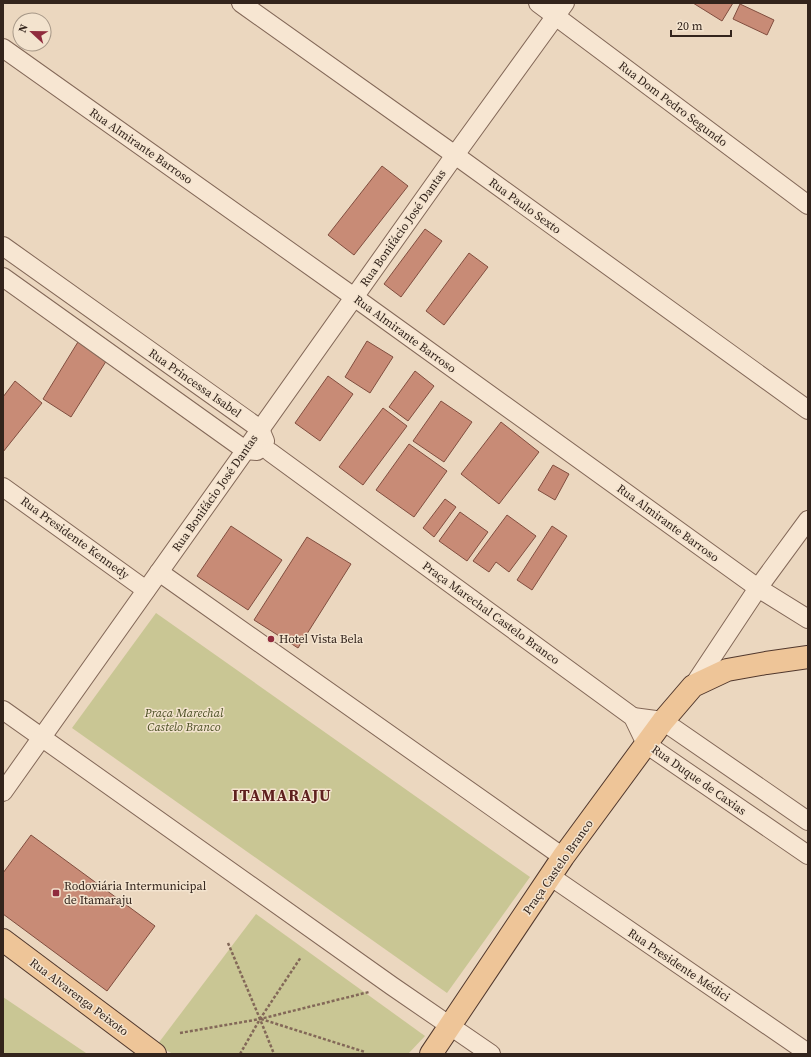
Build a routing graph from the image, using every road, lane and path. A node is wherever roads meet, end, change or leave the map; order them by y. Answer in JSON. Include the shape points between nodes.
{"nodes":[{"id":1,"x":241,"y":3,"type":"edge"},
{"id":2,"x":538,"y":3,"type":"edge"},
{"id":3,"x":561,"y":9,"type":"edge"},
{"id":4,"x":3,"y":48,"type":"edge"},
{"id":5,"x":455,"y":156,"type":"junction"},
{"id":6,"x":808,"y":205,"type":"edge"},
{"id":7,"x":3,"y":246,"type":"edge"},
{"id":8,"x":3,"y":277,"type":"edge"},
{"id":9,"x":354,"y":297,"type":"junction"},
{"id":10,"x":808,"y":410,"type":"edge"},
{"id":11,"x":260,"y":429,"type":"junction"},
{"id":12,"x":246,"y":450,"type":"junction"},
{"id":13,"x":270,"y":452,"type":"junction"},
{"id":14,"x":3,"y":487,"type":"edge"},
{"id":15,"x":808,"y":520,"type":"edge"},
{"id":16,"x":159,"y":572,"type":"junction"},
{"id":17,"x":758,"y":588,"type":"junction"},
{"id":18,"x":146,"y":590,"type":"junction"},
{"id":19,"x":808,"y":619,"type":"edge"},
{"id":20,"x":808,"y":657,"type":"edge"},
{"id":21,"x":694,"y":686,"type":"junction"},
{"id":22,"x":3,"y":710,"type":"edge"},
{"id":23,"x":633,"y":717,"type":"junction"},
{"id":24,"x":663,"y":721,"type":"junction"},
{"id":25,"x":42,"y":737,"type":"junction"},
{"id":26,"x":646,"y":744,"type":"junction"},
{"id":27,"x":3,"y":792,"type":"edge"},
{"id":28,"x":808,"y":821,"type":"edge"},
{"id":29,"x":808,"y":855,"type":"edge"},
{"id":30,"x":563,"y":857,"type":"junction"},
{"id":31,"x":550,"y":876,"type":"junction"},
{"id":32,"x":3,"y":940,"type":"edge"},
{"id":33,"x":228,"y":943,"type":"dead end"},
{"id":34,"x":301,"y":957,"type":"dead end"},
{"id":35,"x":392,"y":986,"type":"junction"},
{"id":36,"x":260,"y":1019,"type":"junction"},
{"id":37,"x":449,"y":1026,"type":"junction"},
{"id":38,"x":180,"y":1033,"type":"dead end"},
{"id":39,"x":365,"y":1052,"type":"dead end"},
{"id":40,"x":808,"y":1053,"type":"edge"},
{"id":41,"x":155,"y":1054,"type":"edge"},
{"id":42,"x":240,"y":1054,"type":"edge"},
{"id":43,"x":274,"y":1054,"type":"edge"},
{"id":44,"x":431,"y":1054,"type":"edge"},
{"id":45,"x":491,"y":1054,"type":"edge"}],
"edges":[{"from":1,"to":5,"type":"street","name":"Rua Paulo Sexto"},
{"from":2,"to":3,"type":"street","name":"Rua Dom Pedro Segundo"},
{"from":3,"to":5,"type":"street","name":"Rua Bonifácio José Dantas"},
{"from":3,"to":6,"type":"street","name":"Rua Dom Pedro Segundo"},
{"from":4,"to":9,"type":"street","name":"Rua Almirante Barroso"},
{"from":5,"to":9,"type":"street","name":"Rua Bonifácio José Dantas"},
{"from":5,"to":10,"type":"street","name":"Rua Paulo Sexto"},
{"from":7,"to":11,"type":"street","name":"Rua Princessa Isabel"},
{"from":8,"to":12,"type":"street","name":"Rua Princessa Isabel"},
{"from":9,"to":11,"type":"street","name":"Rua Bonifácio José Dantas"},
{"from":9,"to":17,"type":"street","name":"Rua Almirante Barroso"},
{"from":11,"to":12,"type":"street","name":"Rua Bonifácio José Dantas"},
{"from":11,"to":13,"type":"street"},
{"from":12,"to":13,"type":"street"},
{"from":12,"to":16,"type":"street","name":"Rua Bonifácio José Dantas"},
{"from":13,"to":23,"type":"street","name":"Praça Marechal Castelo Branco"},
{"from":14,"to":18,"type":"street","name":"Rua Presidente Kennedy"},
{"from":15,"to":17,"type":"street"},
{"from":16,"to":18,"type":"street"},
{"from":16,"to":30,"type":"street"},
{"from":17,"to":19,"type":"street","name":"Rua Almirante Barroso"},
{"from":17,"to":21,"type":"street"},
{"from":18,"to":25,"type":"street"},
{"from":20,"to":21,"type":"main road","via":[[727,670]]},
{"from":21,"to":24,"type":"main road","name":"Praça Castelo Branco"},
{"from":22,"to":25,"type":"street"},
{"from":23,"to":24,"type":"street"},
{"from":23,"to":26,"type":"street","name":"Rua Duque de Caxias"},
{"from":24,"to":26,"type":"main road","name":"Praça Castelo Branco"},
{"from":24,"to":28,"type":"street"},
{"from":25,"to":27,"type":"street"},
{"from":25,"to":35,"type":"street"},
{"from":26,"to":29,"type":"street","name":"Rua Duque de Caxias"},
{"from":26,"to":30,"type":"main road","name":"Praça Castelo Branco"},
{"from":30,"to":31,"type":"main road","name":"Praça Castelo Branco"},
{"from":31,"to":37,"type":"main road","name":"Praça Castelo Branco"},
{"from":31,"to":40,"type":"street","name":"Rua Presidente Médici"},
{"from":32,"to":41,"type":"main road","name":"Rua Alvarenga Peixoto"},
{"from":33,"to":36,"type":"path"},
{"from":34,"to":36,"type":"path"},
{"from":35,"to":36,"type":"path"},
{"from":35,"to":37,"type":"street"},
{"from":36,"to":38,"type":"path"},
{"from":36,"to":39,"type":"path"},
{"from":36,"to":42,"type":"path"},
{"from":36,"to":43,"type":"path"},
{"from":37,"to":44,"type":"main road","name":"Praça Castelo Branco"},
{"from":37,"to":45,"type":"street"}]}
